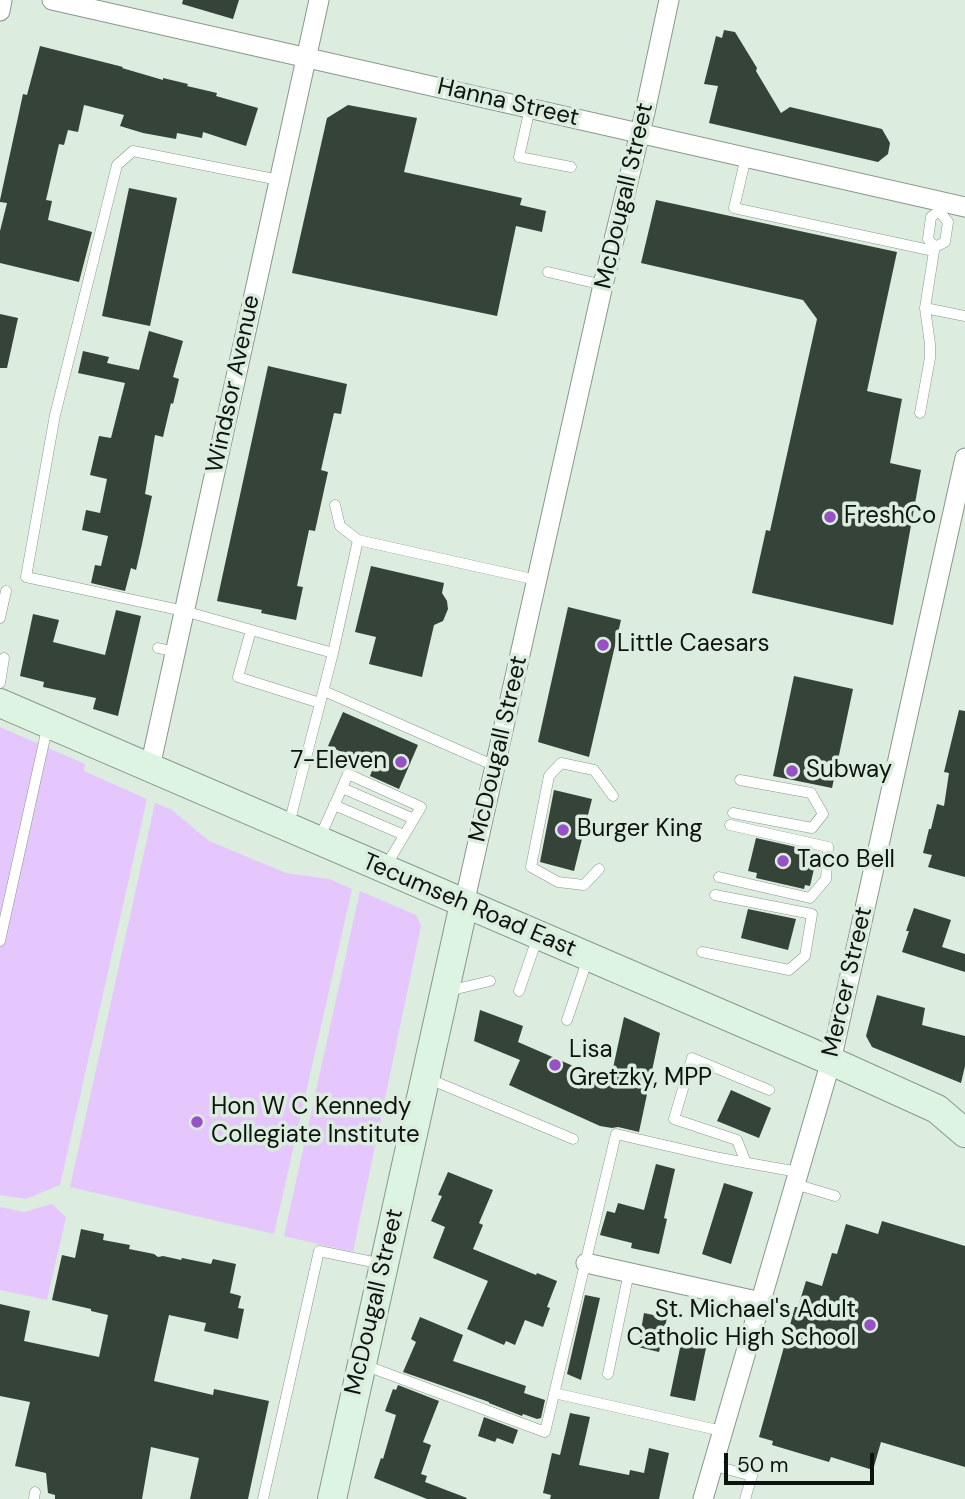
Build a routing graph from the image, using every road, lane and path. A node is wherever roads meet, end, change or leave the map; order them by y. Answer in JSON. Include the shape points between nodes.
{"nodes":[{"id":1,"x":2,"y":0,"type":"edge"},
{"id":2,"x":52,"y":0,"type":"edge"},
{"id":3,"x":319,"y":0,"type":"edge"},
{"id":4,"x":669,"y":0,"type":"edge"},
{"id":5,"x":0,"y":11,"type":"edge"},
{"id":6,"x":306,"y":58,"type":"junction"},
{"id":7,"x":530,"y":108,"type":"junction"},
{"id":8,"x":640,"y":133,"type":"junction"},
{"id":9,"x":746,"y":157,"type":"junction"},
{"id":10,"x":570,"y":167,"type":"dead end"},
{"id":11,"x":279,"y":180,"type":"junction"},
{"id":12,"x":940,"y":206,"type":"junction"},
{"id":13,"x":965,"y":207,"type":"edge"},
{"id":14,"x":934,"y":249,"type":"junction"},
{"id":15,"x":548,"y":272,"type":"dead end"},
{"id":16,"x":603,"y":285,"type":"junction"},
{"id":17,"x":925,"y":308,"type":"junction"},
{"id":18,"x":965,"y":316,"type":"edge"},
{"id":19,"x":920,"y":414,"type":"dead end"},
{"id":20,"x":965,"y":458,"type":"edge"},
{"id":21,"x":335,"y":505,"type":"dead end"},
{"id":22,"x":358,"y":540,"type":"junction"},
{"id":23,"x":537,"y":580,"type":"junction"},
{"id":24,"x":6,"y":591,"type":"dead end"},
{"id":25,"x":184,"y":611,"type":"junction"},
{"id":26,"x":0,"y":618,"type":"edge"},
{"id":27,"x":251,"y":630,"type":"junction"},
{"id":28,"x":333,"y":653,"type":"junction"},
{"id":29,"x":4,"y":658,"type":"dead end"},
{"id":30,"x":0,"y":683,"type":"edge"},
{"id":31,"x":324,"y":691,"type":"junction"},
{"id":32,"x":0,"y":703,"type":"edge"},
{"id":33,"x":320,"y":703,"type":"junction"},
{"id":34,"x":48,"y":724,"type":"junction"},
{"id":35,"x":495,"y":766,"type":"junction"},
{"id":36,"x":150,"y":767,"type":"junction"},
{"id":37,"x":740,"y":780,"type":"dead end"},
{"id":38,"x":613,"y":796,"type":"dead end"},
{"id":39,"x":334,"y":805,"type":"junction"},
{"id":40,"x":733,"y":813,"type":"dead end"},
{"id":41,"x":730,"y":825,"type":"dead end"},
{"id":42,"x":288,"y":828,"type":"junction"},
{"id":43,"x":404,"y":835,"type":"junction"},
{"id":44,"x":318,"y":841,"type":"junction"},
{"id":45,"x":384,"y":869,"type":"junction"},
{"id":46,"x":599,"y":869,"type":"dead end"},
{"id":47,"x":719,"y":877,"type":"dead end"},
{"id":48,"x":715,"y":895,"type":"dead end"},
{"id":49,"x":464,"y":904,"type":"junction"},
{"id":50,"x":538,"y":935,"type":"junction"},
{"id":51,"x":0,"y":941,"type":"edge"},
{"id":52,"x":702,"y":952,"type":"dead end"},
{"id":53,"x":588,"y":957,"type":"junction"},
{"id":54,"x":489,"y":981,"type":"dead end"},
{"id":55,"x":519,"y":991,"type":"dead end"},
{"id":56,"x":444,"y":992,"type":"junction"},
{"id":57,"x":567,"y":1020,"type":"dead end"},
{"id":58,"x":831,"y":1061,"type":"junction"},
{"id":59,"x":426,"y":1077,"type":"junction"},
{"id":60,"x":769,"y":1090,"type":"dead end"},
{"id":61,"x":937,"y":1109,"type":"junction"},
{"id":62,"x":965,"y":1112,"type":"edge"},
{"id":63,"x":965,"y":1133,"type":"edge"},
{"id":64,"x":573,"y":1139,"type":"dead end"},
{"id":65,"x":746,"y":1163,"type":"junction"},
{"id":66,"x":797,"y":1178,"type":"junction"},
{"id":67,"x":835,"y":1196,"type":"dead end"},
{"id":68,"x":586,"y":1263,"type":"junction"},
{"id":69,"x":384,"y":1264,"type":"junction"},
{"id":70,"x":629,"y":1272,"type":"junction"},
{"id":71,"x":761,"y":1301,"type":"junction"},
{"id":72,"x":361,"y":1364,"type":"junction"},
{"id":73,"x":608,"y":1374,"type":"dead end"},
{"id":74,"x":554,"y":1393,"type":"junction"},
{"id":75,"x":722,"y":1431,"type":"junction"},
{"id":76,"x":712,"y":1465,"type":"junction"},
{"id":77,"x":263,"y":1499,"type":"edge"},
{"id":78,"x":332,"y":1499,"type":"edge"},
{"id":79,"x":703,"y":1499,"type":"edge"},
{"id":80,"x":745,"y":1499,"type":"edge"}],
"edges":[{"from":1,"to":5,"type":"street"},
{"from":2,"to":6,"type":"street","name":"Hanna Street"},
{"from":3,"to":6,"type":"street","name":"Windsor Avenue"},
{"from":4,"to":8,"type":"street","name":"McDougall Street"},
{"from":6,"to":7,"type":"street","name":"Hanna Street"},
{"from":6,"to":11,"type":"street","name":"Windsor Avenue"},
{"from":7,"to":8,"type":"street","name":"Hanna Street"},
{"from":7,"to":10,"type":"lane","via":[[519,157]]},
{"from":8,"to":9,"type":"street","name":"Hanna Street"},
{"from":8,"to":16,"type":"street","name":"McDougall Street"},
{"from":9,"to":12,"type":"street","name":"Hanna Street"},
{"from":9,"to":14,"type":"lane","via":[[734,208]]},
{"from":11,"to":25,"type":"street","name":"Windsor Avenue"},
{"from":11,"to":25,"type":"lane","via":[[133,151],[117,164],[55,415],[26,577]]},
{"from":12,"to":13,"type":"street","name":"Hanna Street"},
{"from":12,"to":14,"type":"lane","via":[[931,216],[928,239]]},
{"from":12,"to":14,"type":"lane","via":[[948,222],[946,242]]},
{"from":14,"to":17,"type":"lane"},
{"from":15,"to":16,"type":"lane"},
{"from":16,"to":23,"type":"street","name":"McDougall Street"},
{"from":17,"to":18,"type":"lane"},
{"from":17,"to":19,"type":"lane","via":[[930,358]]},
{"from":20,"to":58,"type":"street","name":"Mercer Street"},
{"from":21,"to":22,"type":"lane","via":[[340,526]]},
{"from":22,"to":23,"type":"lane"},
{"from":22,"to":28,"type":"lane"},
{"from":23,"to":35,"type":"street","name":"McDougall Street"},
{"from":24,"to":26,"type":"lane"},
{"from":25,"to":27,"type":"lane"},
{"from":25,"to":36,"type":"street","name":"Windsor Avenue","via":[[166,650]]},
{"from":27,"to":28,"type":"lane"},
{"from":27,"to":33,"type":"lane","via":[[238,677]]},
{"from":28,"to":31,"type":"lane"},
{"from":29,"to":30,"type":"lane"},
{"from":31,"to":33,"type":"lane"},
{"from":31,"to":35,"type":"lane"},
{"from":32,"to":34,"type":"main road","name":"Tecumseh Road East"},
{"from":33,"to":42,"type":"lane"},
{"from":34,"to":36,"type":"main road","name":"Tecumseh Road East"},
{"from":34,"to":51,"type":"lane"},
{"from":35,"to":49,"type":"street","name":"McDougall Street"},
{"from":36,"to":42,"type":"main road","name":"Tecumseh Road East"},
{"from":37,"to":40,"type":"lane","via":[[811,793],[823,814],[812,828]]},
{"from":38,"to":46,"type":"lane","via":[[594,771],[561,763],[549,776],[531,867],[558,882],[584,885]]},
{"from":39,"to":43,"type":"lane"},
{"from":39,"to":43,"type":"lane","via":[[348,774],[421,807]]},
{"from":39,"to":44,"type":"lane"},
{"from":41,"to":47,"type":"lane","via":[[828,847],[826,879],[810,898]]},
{"from":42,"to":44,"type":"main road","name":"Tecumseh Road East"},
{"from":43,"to":45,"type":"lane"},
{"from":44,"to":45,"type":"main road","name":"Tecumseh Road East"},
{"from":45,"to":49,"type":"main road","name":"Tecumseh Road East"},
{"from":48,"to":52,"type":"lane","via":[[812,914],[806,956],[789,970]]},
{"from":49,"to":50,"type":"main road","name":"Tecumseh Road East"},
{"from":49,"to":56,"type":"main road","name":"McDougall Street"},
{"from":50,"to":53,"type":"main road","name":"Tecumseh Road East"},
{"from":50,"to":55,"type":"lane"},
{"from":53,"to":57,"type":"lane"},
{"from":53,"to":58,"type":"main road","name":"Tecumseh Road East"},
{"from":54,"to":56,"type":"lane"},
{"from":56,"to":59,"type":"main road","name":"McDougall Street"},
{"from":58,"to":61,"type":"main road","name":"Tecumseh Road East"},
{"from":58,"to":66,"type":"street","name":"Mercer Street"},
{"from":59,"to":64,"type":"lane"},
{"from":59,"to":69,"type":"main road","name":"McDougall Street"},
{"from":60,"to":65,"type":"lane","via":[[692,1058],[674,1119],[737,1140]]},
{"from":61,"to":62,"type":"main road","name":"Tecumseh Road East"},
{"from":61,"to":63,"type":"main road","name":"Tecumseh Road East"},
{"from":65,"to":66,"type":"lane"},
{"from":65,"to":68,"type":"lane","via":[[616,1134]]},
{"from":66,"to":67,"type":"lane"},
{"from":66,"to":71,"type":"street","name":"Mercer Street"},
{"from":68,"to":70,"type":"street"},
{"from":68,"to":74,"type":"lane"},
{"from":69,"to":72,"type":"main road","name":"McDougall Street"},
{"from":69,"to":77,"type":"lane","via":[[319,1251]]},
{"from":70,"to":71,"type":"street"},
{"from":70,"to":73,"type":"lane"},
{"from":71,"to":75,"type":"street","name":"Mercer Street"},
{"from":72,"to":74,"type":"lane","via":[[545,1432]]},
{"from":72,"to":78,"type":"main road","name":"McDougall Street"},
{"from":74,"to":75,"type":"lane"},
{"from":75,"to":76,"type":"street","name":"Mercer Street"},
{"from":76,"to":79,"type":"street","name":"Mercer Street"},
{"from":76,"to":80,"type":"lane","via":[[752,1476]]}]}
